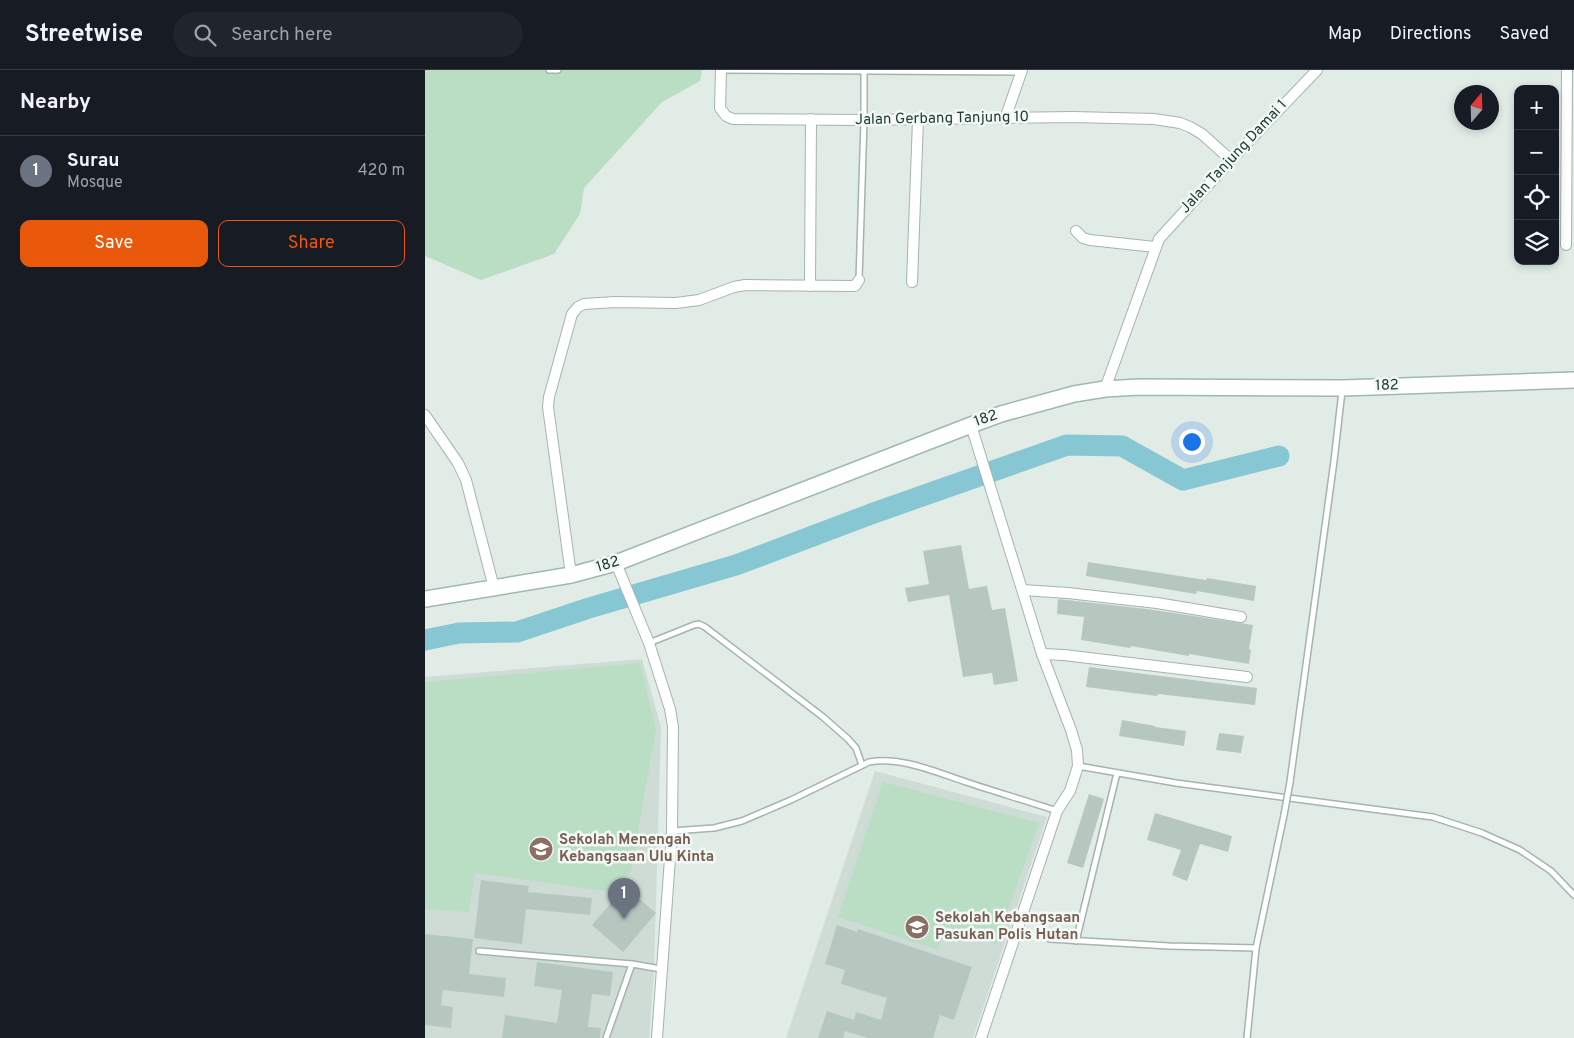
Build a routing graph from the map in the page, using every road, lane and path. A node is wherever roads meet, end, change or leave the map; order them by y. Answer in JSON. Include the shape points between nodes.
{"nodes":[{"id":1,"x":549,"y":70,"type":"edge"},
{"id":2,"x":558,"y":70,"type":"edge"},
{"id":3,"x":721,"y":70,"type":"edge"},
{"id":4,"x":1317,"y":70,"type":"edge"},
{"id":5,"x":1567,"y":70,"type":"edge"},
{"id":6,"x":864,"y":71,"type":"edge"},
{"id":7,"x":1022,"y":71,"type":"edge"},
{"id":8,"x":811,"y":119,"type":"junction"},
{"id":9,"x":1005,"y":119,"type":"junction"},
{"id":10,"x":864,"y":120,"type":"junction"},
{"id":11,"x":918,"y":120,"type":"junction"},
{"id":12,"x":1231,"y":160,"type":"junction"},
{"id":13,"x":1570,"y":187,"type":"edge"},
{"id":14,"x":1077,"y":231,"type":"dead end"},
{"id":15,"x":1566,"y":245,"type":"dead end"},
{"id":16,"x":1155,"y":247,"type":"junction"},
{"id":17,"x":859,"y":280,"type":"joint"},
{"id":18,"x":912,"y":282,"type":"dead end"},
{"id":19,"x":810,"y":286,"type":"junction"},
{"id":20,"x":1574,"y":380,"type":"edge"},
{"id":21,"x":1343,"y":388,"type":"junction"},
{"id":22,"x":1105,"y":389,"type":"junction"},
{"id":23,"x":425,"y":415,"type":"edge"},
{"id":24,"x":971,"y":425,"type":"junction"},
{"id":25,"x":616,"y":563,"type":"junction"},
{"id":26,"x":571,"y":575,"type":"junction"},
{"id":27,"x":494,"y":588,"type":"junction"},
{"id":28,"x":1023,"y":590,"type":"junction"},
{"id":29,"x":425,"y":599,"type":"edge"},
{"id":30,"x":1241,"y":617,"type":"dead end"},
{"id":31,"x":649,"y":643,"type":"junction"},
{"id":32,"x":1042,"y":654,"type":"junction"},
{"id":33,"x":1247,"y":677,"type":"dead end"},
{"id":34,"x":862,"y":766,"type":"junction"},
{"id":35,"x":1078,"y":766,"type":"junction"},
{"id":36,"x":1117,"y":773,"type":"junction"},
{"id":37,"x":1057,"y":811,"type":"junction"},
{"id":38,"x":672,"y":831,"type":"junction"},
{"id":39,"x":1574,"y":895,"type":"edge"},
{"id":40,"x":1050,"y":939,"type":"dead end"},
{"id":41,"x":1076,"y":941,"type":"junction"},
{"id":42,"x":1257,"y":948,"type":"junction"},
{"id":43,"x":479,"y":951,"type":"dead end"},
{"id":44,"x":632,"y":964,"type":"junction"},
{"id":45,"x":661,"y":969,"type":"junction"},
{"id":46,"x":606,"y":1038,"type":"edge"},
{"id":47,"x":657,"y":1038,"type":"edge"},
{"id":48,"x":981,"y":1038,"type":"edge"},
{"id":49,"x":1247,"y":1038,"type":"edge"}],
"edges":[{"from":1,"to":2,"type":"lane"},
{"from":3,"to":6,"type":"lane"},
{"from":3,"to":8,"type":"street","name":"Jalan Gerbang Tanjung 10","via":[[720,108],[733,120]]},
{"from":4,"to":12,"type":"street","name":"Jalan Tanjung Damai 1"},
{"from":5,"to":13,"type":"street"},
{"from":6,"to":7,"type":"lane"},
{"from":6,"to":10,"type":"lane"},
{"from":7,"to":9,"type":"street"},
{"from":8,"to":10,"type":"street","name":"Jalan Gerbang Tanjung 10"},
{"from":8,"to":19,"type":"street"},
{"from":9,"to":11,"type":"street","name":"Jalan Gerbang Tanjung 10"},
{"from":9,"to":12,"type":"street","name":"Jalan Gerbang Tanjung 10","via":[[1073,117],[1154,119],[1180,123],[1202,134]]},
{"from":10,"to":11,"type":"street","name":"Jalan Gerbang Tanjung 10"},
{"from":10,"to":17,"type":"lane"},
{"from":11,"to":18,"type":"street"},
{"from":12,"to":16,"type":"street","name":"Jalan Tanjung Damai 1","via":[[1164,232]]},
{"from":13,"to":15,"type":"street"},
{"from":14,"to":16,"type":"street","via":[[1090,240]]},
{"from":16,"to":22,"type":"street","name":"Jalan Tanjung Damai 1"},
{"from":17,"to":19,"type":"street","via":[[855,286]]},
{"from":19,"to":26,"type":"street","via":[[734,286],[699,300],[676,304],[584,304],[572,314],[548,407]]},
{"from":20,"to":21,"type":"street","name":"182"},
{"from":21,"to":22,"type":"street","name":"182"},
{"from":21,"to":42,"type":"lane","bridge":true,"via":[[1290,782]]},
{"from":22,"to":24,"type":"street","name":"182","via":[[1010,411]]},
{"from":23,"to":27,"type":"street","via":[[459,463],[466,480]]},
{"from":24,"to":25,"type":"street","name":"182"},
{"from":24,"to":28,"type":"street"},
{"from":25,"to":26,"type":"street","name":"182"},
{"from":25,"to":31,"type":"street"},
{"from":26,"to":27,"type":"street","name":"182"},
{"from":27,"to":29,"type":"street","name":"182"},
{"from":28,"to":30,"type":"street","via":[[1068,592]]},
{"from":28,"to":32,"type":"street"},
{"from":31,"to":34,"type":"lane","via":[[694,625],[705,626],[848,739],[856,748]]},
{"from":31,"to":38,"type":"street","via":[[673,727]]},
{"from":32,"to":33,"type":"street"},
{"from":32,"to":35,"type":"street","via":[[1071,730]]},
{"from":34,"to":37,"type":"lane","via":[[880,760],[893,761]]},
{"from":34,"to":38,"type":"lane","via":[[742,821],[714,828]]},
{"from":35,"to":36,"type":"lane"},
{"from":35,"to":37,"type":"street","via":[[1070,791]]},
{"from":36,"to":39,"type":"lane","via":[[1433,817],[1520,850],[1551,871]]},
{"from":36,"to":41,"type":"lane"},
{"from":37,"to":48,"type":"street"},
{"from":38,"to":45,"type":"street"},
{"from":40,"to":41,"type":"lane"},
{"from":41,"to":42,"type":"lane"},
{"from":42,"to":49,"type":"lane"},
{"from":43,"to":44,"type":"lane"},
{"from":44,"to":45,"type":"lane"},
{"from":44,"to":46,"type":"lane"},
{"from":45,"to":47,"type":"street"}]}
